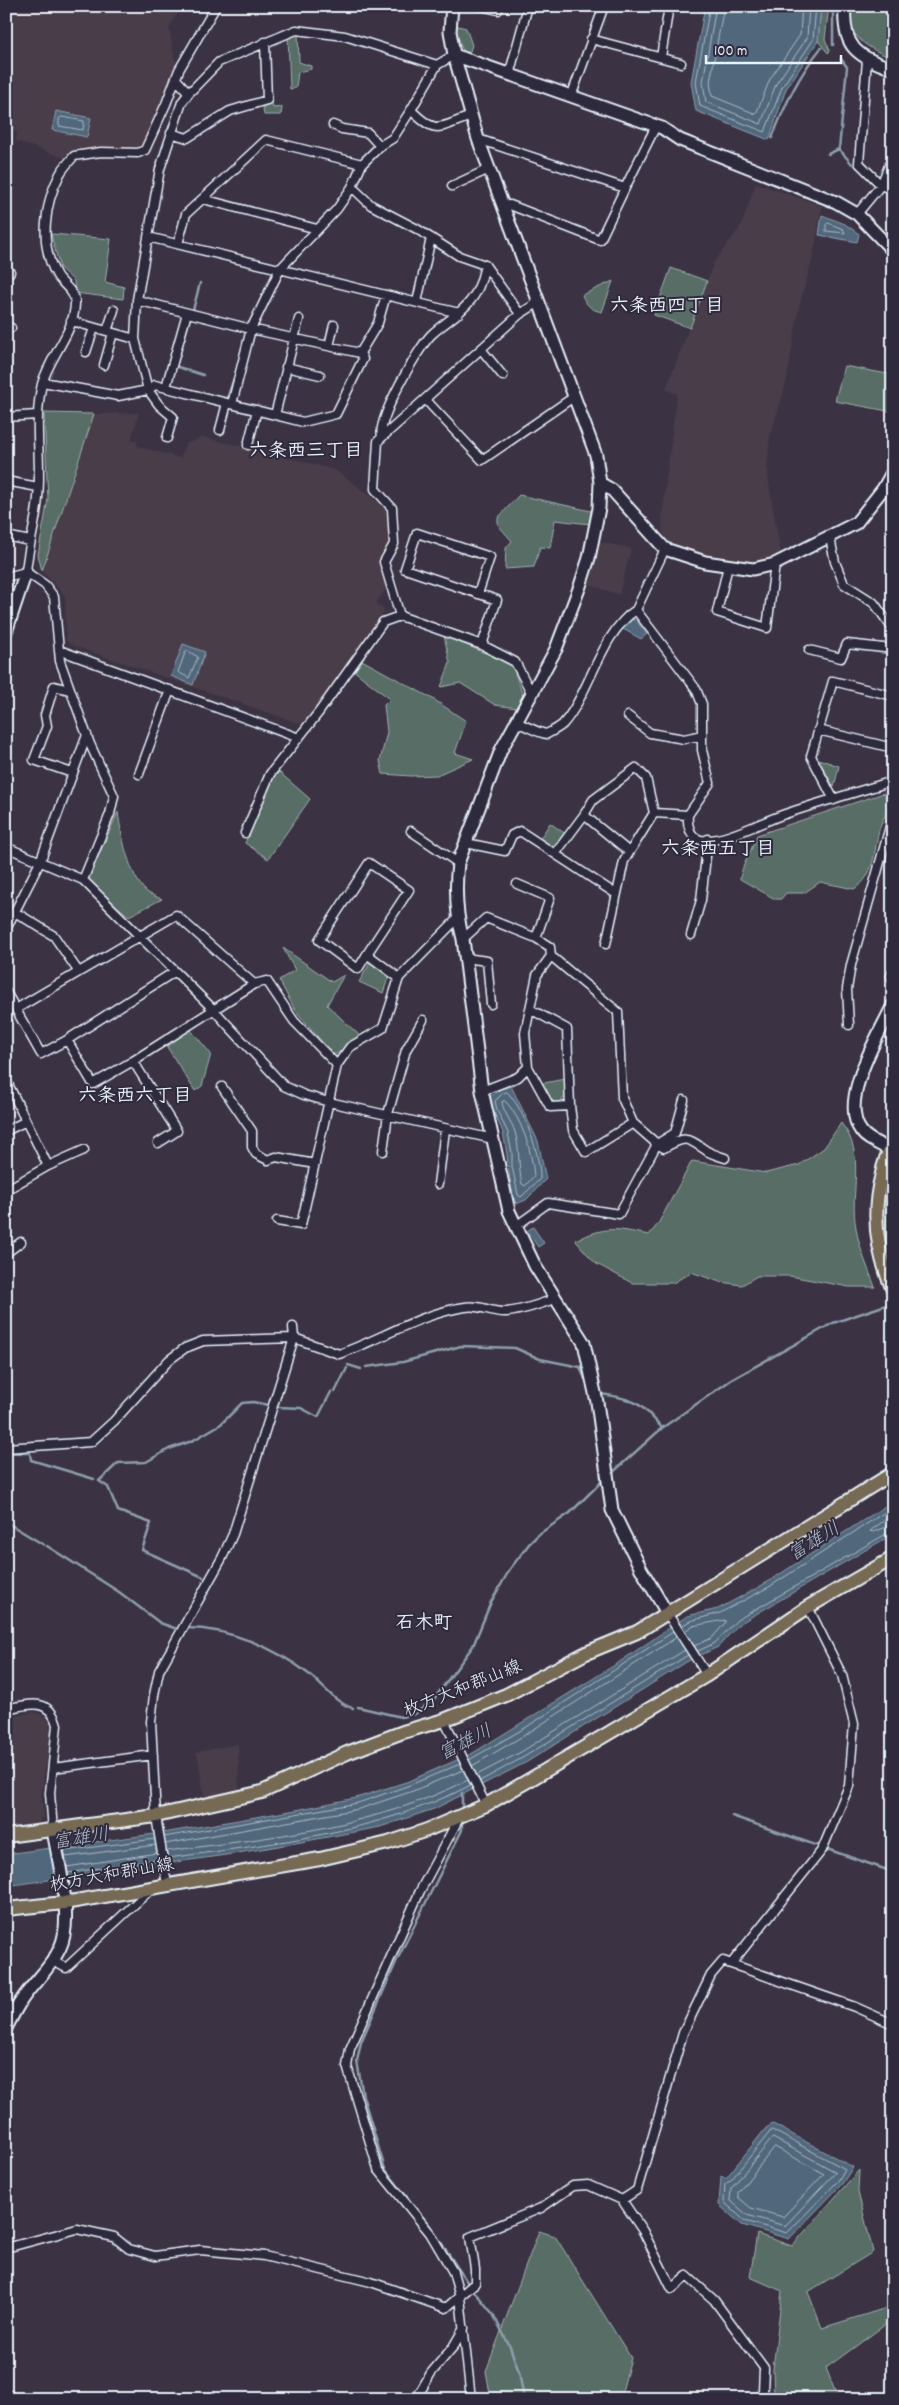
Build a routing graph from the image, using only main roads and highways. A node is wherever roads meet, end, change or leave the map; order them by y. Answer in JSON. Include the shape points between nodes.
{"nodes":[{"id":1,"x":891,"y":1147,"type":"edge"},
{"id":2,"x":893,"y":1290,"type":"edge"},
{"id":3,"x":893,"y":1473,"type":"edge"},
{"id":4,"x":893,"y":1558,"type":"edge"},
{"id":5,"x":6,"y":1836,"type":"edge"},
{"id":6,"x":6,"y":1909,"type":"edge"}],
"edges":[{"from":1,"to":2,"type":"main road","via":[[876,1194],[874,1219],[878,1244]]},
{"from":3,"to":5,"type":"main road","name":"枚方大和郡山線","via":[[670,1617],[586,1653],[506,1695],[347,1754],[262,1792],[157,1820]]},
{"from":4,"to":6,"type":"main road","name":"枚方大和郡山線","via":[[460,1816],[388,1843],[320,1859],[162,1882],[64,1903]]}]}
